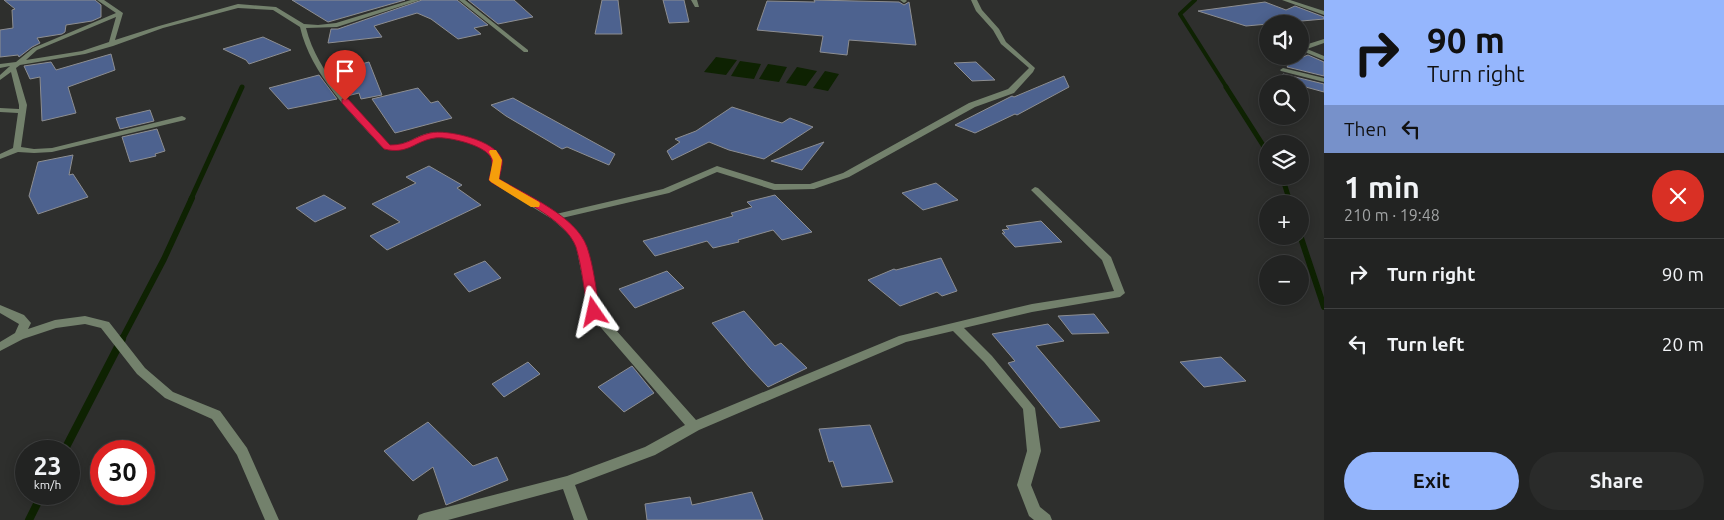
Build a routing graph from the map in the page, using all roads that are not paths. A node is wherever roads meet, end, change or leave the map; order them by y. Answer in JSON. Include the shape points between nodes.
{"nodes":[{"id":1,"x":100,"y":0,"type":"edge"},
{"id":2,"x":261,"y":0,"type":"edge"},
{"id":3,"x":417,"y":0,"type":"edge"},
{"id":4,"x":462,"y":0,"type":"edge"},
{"id":5,"x":974,"y":0,"type":"edge"},
{"id":6,"x":1286,"y":0,"type":"edge"},
{"id":7,"x":252,"y":6,"type":"junction"},
{"id":8,"x":120,"y":12,"type":"junction"},
{"id":9,"x":1324,"y":13,"type":"edge"},
{"id":10,"x":303,"y":26,"type":"junction"},
{"id":11,"x":1324,"y":41,"type":"edge"},
{"id":12,"x":111,"y":45,"type":"junction"},
{"id":13,"x":526,"y":51,"type":"dead end"},
{"id":14,"x":1324,"y":58,"type":"edge"},
{"id":15,"x":0,"y":66,"type":"edge"},
{"id":16,"x":16,"y":66,"type":"junction"},
{"id":17,"x":1283,"y":70,"type":"dead end"},
{"id":18,"x":0,"y":78,"type":"edge"},
{"id":19,"x":1324,"y":80,"type":"edge"},
{"id":20,"x":0,"y":110,"type":"edge"},
{"id":21,"x":22,"y":111,"type":"junction"},
{"id":22,"x":182,"y":118,"type":"dead end"},
{"id":23,"x":17,"y":149,"type":"junction"},
{"id":24,"x":0,"y":157,"type":"edge"},
{"id":25,"x":1035,"y":190,"type":"dead end"},
{"id":26,"x":555,"y":217,"type":"junction"},
{"id":27,"x":0,"y":309,"type":"edge"},
{"id":28,"x":955,"y":326,"type":"junction"},
{"id":29,"x":19,"y":336,"type":"junction"},
{"id":30,"x":0,"y":347,"type":"edge"},
{"id":31,"x":694,"y":426,"type":"junction"},
{"id":32,"x":567,"y":482,"type":"junction"},
{"id":33,"x":272,"y":520,"type":"edge"},
{"id":34,"x":424,"y":520,"type":"edge"},
{"id":35,"x":582,"y":520,"type":"edge"},
{"id":36,"x":1045,"y":520,"type":"edge"}],
"edges":[{"from":1,"to":8,"type":"street"},
{"from":2,"to":7,"type":"street"},
{"from":3,"to":10,"type":"street","via":[[338,25]]},
{"from":4,"to":13,"type":"street"},
{"from":5,"to":26,"type":"street","via":[[1003,43],[1032,68],[1011,91],[972,105],[846,175],[811,187],[774,187],[717,169],[666,191]]},
{"from":6,"to":9,"type":"street"},
{"from":7,"to":10,"type":"street","via":[[274,8]]},
{"from":7,"to":12,"type":"street","via":[[238,6],[198,16]]},
{"from":8,"to":12,"type":"street"},
{"from":8,"to":16,"type":"street","via":[[35,48]]},
{"from":10,"to":26,"type":"street","via":[[312,54],[345,101],[387,147],[403,148],[430,136],[444,134],[469,140],[493,152],[497,160],[494,180]]},
{"from":11,"to":14,"type":"street","via":[[1303,50]]},
{"from":12,"to":16,"type":"street"},
{"from":15,"to":16,"type":"street"},
{"from":16,"to":18,"type":"street"},
{"from":16,"to":21,"type":"street"},
{"from":17,"to":19,"type":"street"},
{"from":20,"to":21,"type":"street"},
{"from":21,"to":23,"type":"street"},
{"from":22,"to":23,"type":"street","via":[[52,150]]},
{"from":23,"to":24,"type":"street"},
{"from":25,"to":28,"type":"street","via":[[1107,259],[1120,293],[1032,308]]},
{"from":26,"to":31,"type":"street","via":[[573,232],[581,246],[594,312]]},
{"from":27,"to":29,"type":"street","via":[[20,318],[25,324]]},
{"from":28,"to":31,"type":"street","via":[[903,339]]},
{"from":28,"to":36,"type":"street","via":[[1029,408],[1034,451],[1024,485],[1034,511]]},
{"from":29,"to":30,"type":"street"},
{"from":29,"to":33,"type":"street","via":[[55,324],[86,320],[104,325],[141,371],[169,395],[216,415],[242,452]]},
{"from":31,"to":32,"type":"street","via":[[650,451]]},
{"from":32,"to":34,"type":"street"},
{"from":32,"to":35,"type":"street"}]}
